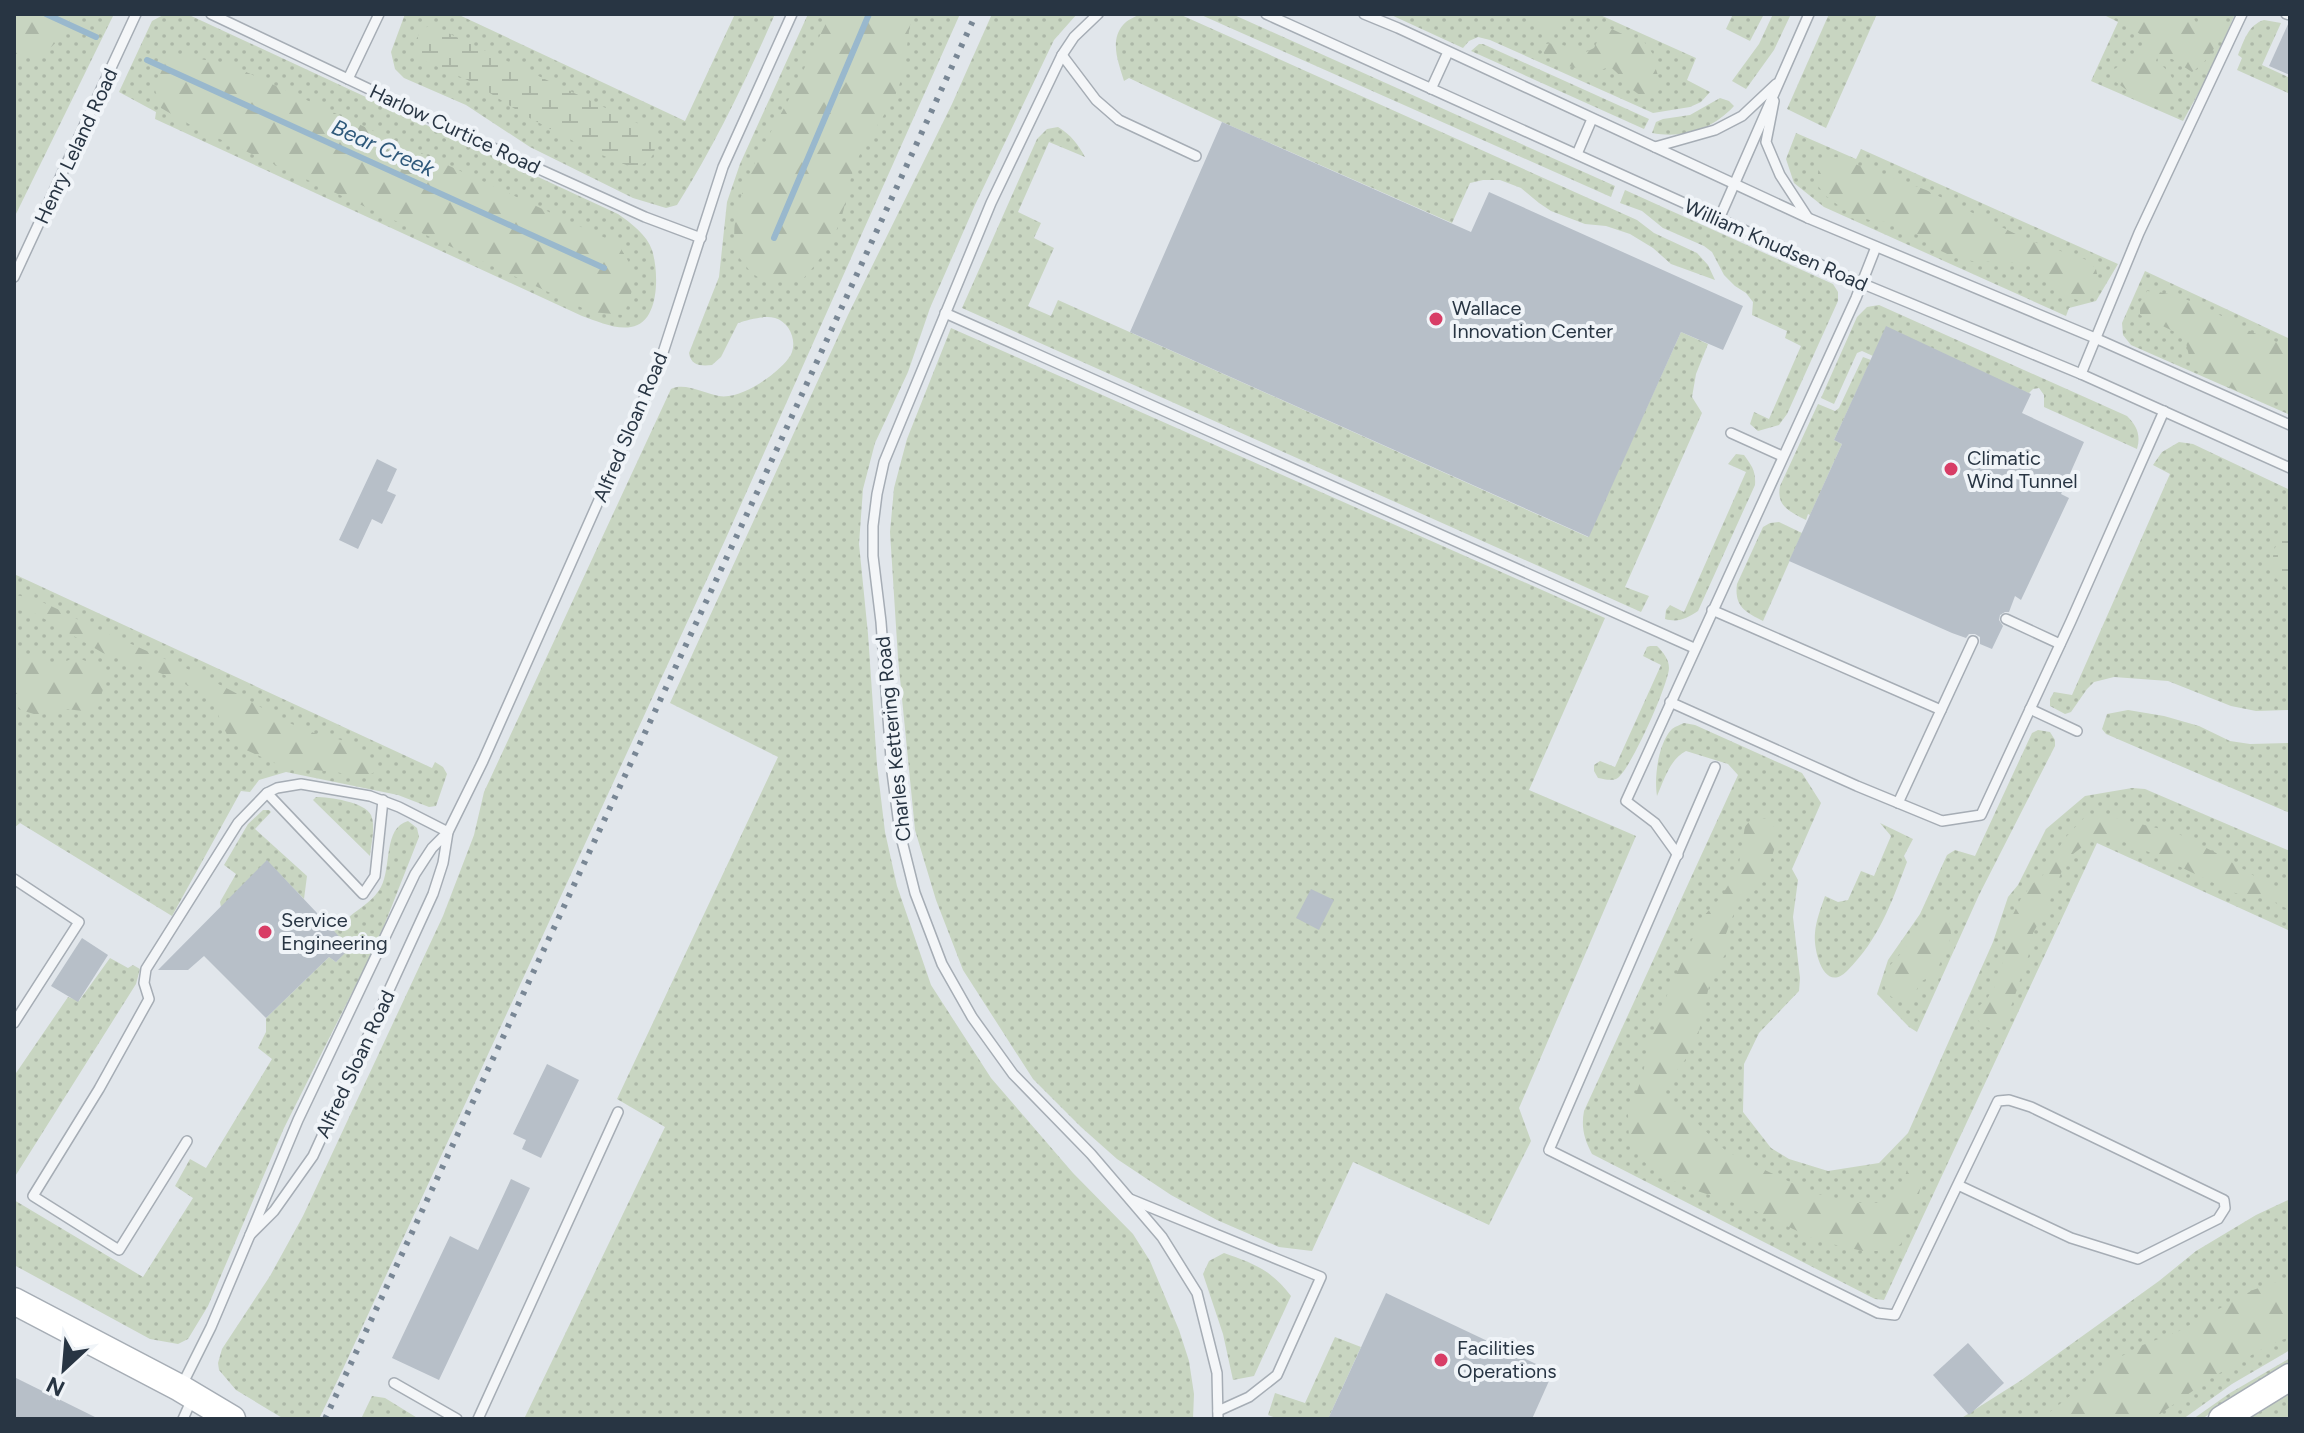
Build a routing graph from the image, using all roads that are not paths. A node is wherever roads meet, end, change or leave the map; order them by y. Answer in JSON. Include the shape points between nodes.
{"nodes":[{"id":1,"x":136,"y":14,"type":"edge"},
{"id":2,"x":211,"y":14,"type":"edge"},
{"id":3,"x":379,"y":14,"type":"edge"},
{"id":4,"x":792,"y":14,"type":"edge"},
{"id":5,"x":1098,"y":14,"type":"edge"},
{"id":6,"x":1266,"y":14,"type":"edge"},
{"id":7,"x":1364,"y":14,"type":"edge"},
{"id":8,"x":1809,"y":14,"type":"edge"},
{"id":9,"x":2242,"y":14,"type":"edge"},
{"id":10,"x":1448,"y":52,"type":"junction"},
{"id":11,"x":1062,"y":55,"type":"junction"},
{"id":12,"x":348,"y":79,"type":"junction"},
{"id":13,"x":1778,"y":82,"type":"junction"},
{"id":14,"x":1431,"y":89,"type":"junction"},
{"id":15,"x":1592,"y":119,"type":"junction"},
{"id":16,"x":1655,"y":147,"type":"junction"},
{"id":17,"x":1577,"y":154,"type":"junction"},
{"id":18,"x":1196,"y":156,"type":"dead end"},
{"id":19,"x":1734,"y":184,"type":"junction"},
{"id":20,"x":1808,"y":218,"type":"junction"},
{"id":21,"x":1719,"y":219,"type":"junction"},
{"id":22,"x":701,"y":238,"type":"junction"},
{"id":23,"x":1876,"y":247,"type":"junction"},
{"id":24,"x":14,"y":277,"type":"edge"},
{"id":25,"x":1861,"y":283,"type":"junction"},
{"id":26,"x":945,"y":313,"type":"junction"},
{"id":27,"x":2095,"y":338,"type":"junction"},
{"id":28,"x":2081,"y":374,"type":"junction"},
{"id":29,"x":2164,"y":411,"type":"junction"},
{"id":30,"x":2290,"y":425,"type":"edge"},
{"id":31,"x":1731,"y":433,"type":"dead end"},
{"id":32,"x":1782,"y":456,"type":"junction"},
{"id":33,"x":2290,"y":468,"type":"edge"},
{"id":34,"x":1712,"y":610,"type":"junction"},
{"id":35,"x":2006,"y":619,"type":"dead end"},
{"id":36,"x":1973,"y":641,"type":"dead end"},
{"id":37,"x":2060,"y":644,"type":"junction"},
{"id":38,"x":1694,"y":648,"type":"junction"},
{"id":39,"x":1670,"y":702,"type":"junction"},
{"id":40,"x":2030,"y":709,"type":"junction"},
{"id":41,"x":1941,"y":710,"type":"junction"},
{"id":42,"x":2077,"y":731,"type":"dead end"},
{"id":43,"x":1715,"y":767,"type":"dead end"},
{"id":44,"x":267,"y":793,"type":"junction"},
{"id":45,"x":383,"y":800,"type":"junction"},
{"id":46,"x":1898,"y":803,"type":"junction"},
{"id":47,"x":448,"y":832,"type":"junction"},
{"id":48,"x":1678,"y":855,"type":"junction"},
{"id":49,"x":14,"y":879,"type":"edge"},
{"id":50,"x":14,"y":1023,"type":"edge"},
{"id":51,"x":618,"y":1112,"type":"dead end"},
{"id":52,"x":187,"y":1141,"type":"dead end"},
{"id":53,"x":1958,"y":1185,"type":"junction"},
{"id":54,"x":1127,"y":1198,"type":"junction"},
{"id":55,"x":250,"y":1235,"type":"junction"},
{"id":56,"x":14,"y":1301,"type":"edge"},
{"id":57,"x":2290,"y":1377,"type":"edge"},
{"id":58,"x":394,"y":1383,"type":"dead end"},
{"id":59,"x":185,"y":1401,"type":"edge"},
{"id":60,"x":1218,"y":1415,"type":"edge"},
{"id":61,"x":232,"y":1419,"type":"edge"},
{"id":62,"x":457,"y":1419,"type":"edge"},
{"id":63,"x":478,"y":1419,"type":"edge"},
{"id":64,"x":2222,"y":1419,"type":"edge"}],
"edges":[{"from":1,"to":24,"type":"lane","name":"Henry Leland Road"},
{"from":2,"to":12,"type":"lane","name":"Harlow Curtice Road"},
{"from":3,"to":12,"type":"lane"},
{"from":4,"to":22,"type":"lane","name":"Alfred Sloan Road","via":[[723,167]]},
{"from":5,"to":11,"type":"lane","name":"Charles Kettering Road"},
{"from":6,"to":14,"type":"lane","name":"William Knudsen Road"},
{"from":7,"to":10,"type":"lane","name":"William Knudsen Road"},
{"from":8,"to":13,"type":"lane"},
{"from":9,"to":27,"type":"lane"},
{"from":10,"to":14,"type":"lane"},
{"from":10,"to":15,"type":"lane","name":"William Knudsen Road"},
{"from":11,"to":18,"type":"lane","via":[[1096,100],[1119,120]]},
{"from":11,"to":26,"type":"lane","name":"Charles Kettering Road"},
{"from":12,"to":22,"type":"lane","name":"Harlow Curtice Road"},
{"from":13,"to":16,"type":"lane","via":[[1742,116],[1715,130]]},
{"from":13,"to":19,"type":"lane"},
{"from":13,"to":20,"type":"lane","via":[[1766,142]]},
{"from":14,"to":17,"type":"lane","name":"William Knudsen Road"},
{"from":15,"to":16,"type":"lane","name":"William Knudsen Road"},
{"from":15,"to":17,"type":"lane"},
{"from":16,"to":19,"type":"lane","name":"William Knudsen Road"},
{"from":17,"to":21,"type":"lane","name":"William Knudsen Road"},
{"from":19,"to":20,"type":"lane","name":"William Knudsen Road"},
{"from":19,"to":21,"type":"lane"},
{"from":20,"to":23,"type":"lane","name":"William Knudsen Road"},
{"from":21,"to":25,"type":"lane","name":"William Knudsen Road"},
{"from":22,"to":47,"type":"lane","name":"Alfred Sloan Road","via":[[659,365]]},
{"from":23,"to":25,"type":"lane"},
{"from":23,"to":27,"type":"lane","name":"William Knudsen Road"},
{"from":25,"to":28,"type":"lane","name":"William Knudsen Road"},
{"from":25,"to":32,"type":"lane"},
{"from":26,"to":38,"type":"lane"},
{"from":26,"to":54,"type":"lane","name":"Charles Kettering Road","via":[[884,462],[873,526],[900,833],[915,893],[942,964],[972,1017],[1013,1074]]},
{"from":27,"to":28,"type":"lane"},
{"from":27,"to":30,"type":"lane","name":"William Knudsen Road"},
{"from":28,"to":29,"type":"lane","name":"William Knudsen Road"},
{"from":29,"to":33,"type":"lane","name":"William Knudsen Road"},
{"from":29,"to":37,"type":"lane"},
{"from":31,"to":32,"type":"lane"},
{"from":32,"to":34,"type":"lane"},
{"from":34,"to":38,"type":"lane"},
{"from":34,"to":41,"type":"lane"},
{"from":35,"to":37,"type":"lane"},
{"from":36,"to":41,"type":"lane"},
{"from":37,"to":40,"type":"lane"},
{"from":38,"to":39,"type":"lane"},
{"from":39,"to":46,"type":"lane"},
{"from":39,"to":48,"type":"lane","via":[[1626,801],[1655,823]]},
{"from":40,"to":42,"type":"lane"},
{"from":40,"to":46,"type":"lane","via":[[1981,815],[1942,821]]},
{"from":41,"to":46,"type":"lane"},
{"from":43,"to":48,"type":"lane"},
{"from":44,"to":45,"type":"lane","via":[[301,784]]},
{"from":44,"to":45,"type":"lane","via":[[363,894],[375,876]]},
{"from":44,"to":52,"type":"lane","via":[[238,823],[155,953],[144,983],[149,999],[33,1196],[119,1250]]},
{"from":45,"to":47,"type":"lane"},
{"from":47,"to":55,"type":"lane","name":"Alfred Sloan Road","via":[[415,874],[298,1120]]},
{"from":47,"to":55,"type":"lane","name":"Alfred Sloan Road","via":[[433,894],[313,1156]]},
{"from":48,"to":53,"type":"lane","via":[[1549,1150],[1878,1313],[1895,1315]]},
{"from":49,"to":50,"type":"lane","via":[[79,922]]},
{"from":51,"to":63,"type":"lane"},
{"from":53,"to":53,"type":"lane","via":[[1998,1101],[2009,1100],[2224,1200],[2225,1208],[2218,1219],[2138,1259],[2071,1238]]},
{"from":54,"to":60,"type":"lane","name":"Charles Kettering Road","via":[[1162,1237],[1197,1293],[1217,1373]]},
{"from":54,"to":60,"type":"lane","via":[[1321,1277],[1277,1375]]},
{"from":55,"to":59,"type":"lane","name":"Alfred Sloan Road"},
{"from":56,"to":59,"type":"main road"},
{"from":57,"to":64,"type":"main road"},
{"from":58,"to":62,"type":"lane"},
{"from":59,"to":61,"type":"main road"}]}
